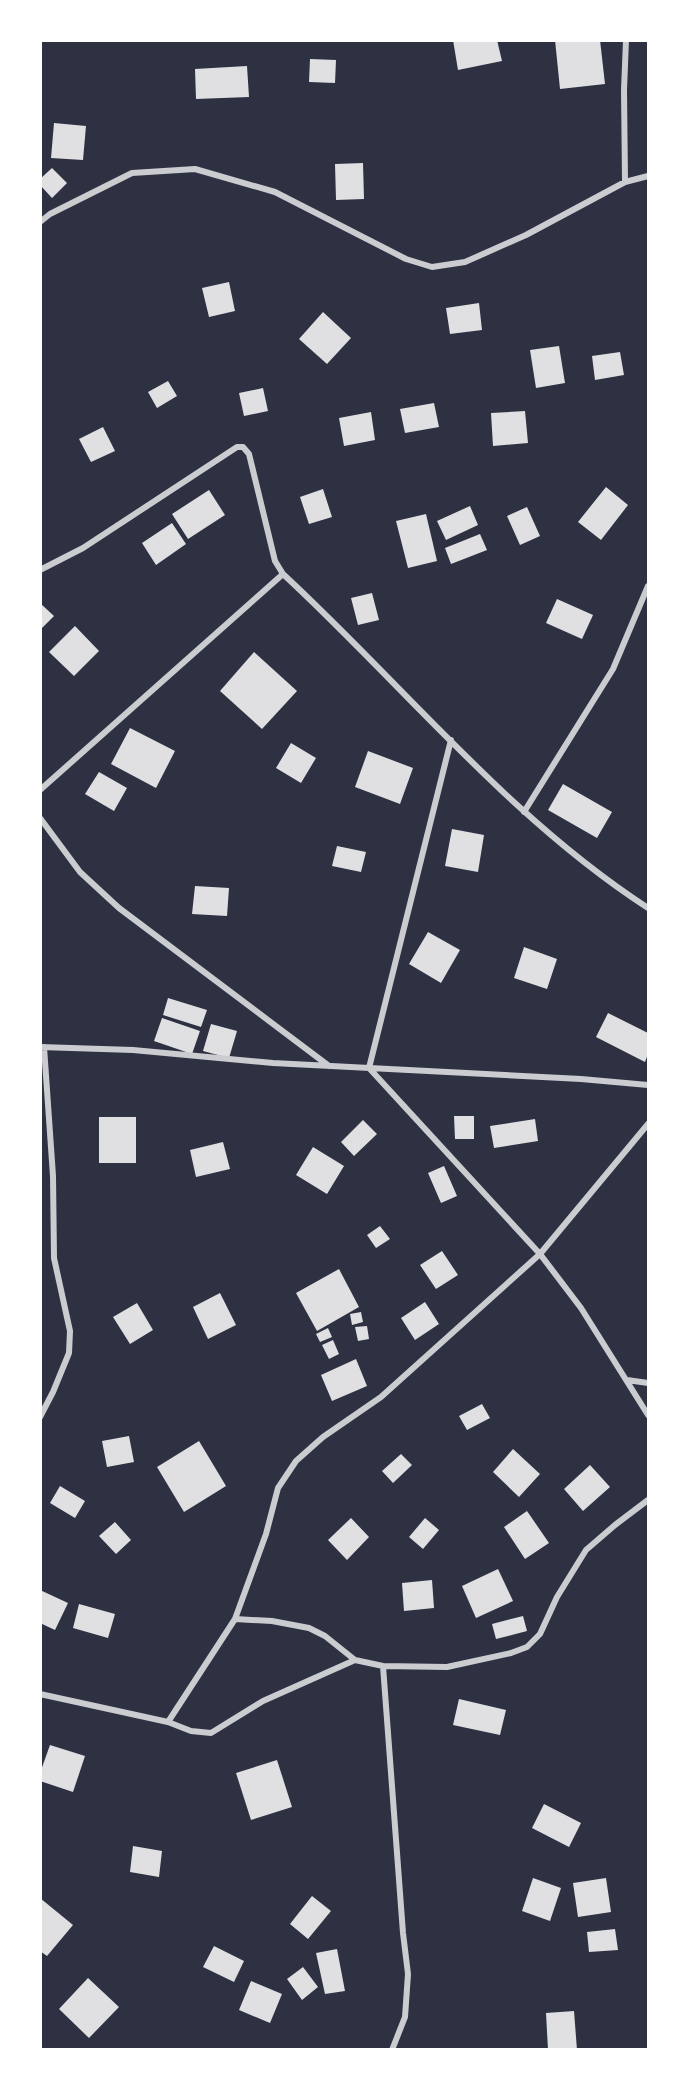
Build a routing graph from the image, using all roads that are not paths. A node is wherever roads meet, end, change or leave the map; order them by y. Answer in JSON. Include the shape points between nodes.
{"nodes":[{"id":1,"x":626,"y":40,"type":"edge"},
{"id":2,"x":648,"y":176,"type":"edge"},
{"id":3,"x":625,"y":182,"type":"junction"},
{"id":4,"x":40,"y":222,"type":"edge"},
{"id":5,"x":40,"y":570,"type":"edge"},
{"id":6,"x":283,"y":574,"type":"junction"},
{"id":7,"x":648,"y":586,"type":"edge"},
{"id":8,"x":451,"y":740,"type":"junction"},
{"id":9,"x":40,"y":790,"type":"edge"},
{"id":10,"x":524,"y":812,"type":"junction"},
{"id":11,"x":40,"y":818,"type":"edge"},
{"id":12,"x":648,"y":908,"type":"edge"},
{"id":13,"x":42,"y":1047,"type":"edge"},
{"id":14,"x":330,"y":1066,"type":"junction"},
{"id":15,"x":369,"y":1068,"type":"junction"},
{"id":16,"x":648,"y":1085,"type":"edge"},
{"id":17,"x":648,"y":1124,"type":"edge"},
{"id":18,"x":540,"y":1254,"type":"junction"},
{"id":19,"x":627,"y":1380,"type":"junction"},
{"id":20,"x":648,"y":1383,"type":"edge"},
{"id":21,"x":648,"y":1415,"type":"edge"},
{"id":22,"x":40,"y":1417,"type":"edge"},
{"id":23,"x":648,"y":1500,"type":"edge"},
{"id":24,"x":235,"y":1619,"type":"junction"},
{"id":25,"x":355,"y":1660,"type":"junction"},
{"id":26,"x":383,"y":1666,"type":"junction"},
{"id":27,"x":40,"y":1694,"type":"edge"},
{"id":28,"x":168,"y":1722,"type":"junction"},
{"id":29,"x":392,"y":2049,"type":"edge"}],
"edges":[{"from":1,"to":3,"type":"street"},
{"from":2,"to":3,"type":"street"},
{"from":3,"to":4,"type":"street","via":[[516,240],[465,262],[432,267],[406,259],[275,192],[195,170],[132,173]]},
{"from":5,"to":6,"type":"street","via":[[82,548],[237,447],[243,447],[249,454],[276,561]]},
{"from":6,"to":8,"type":"street"},
{"from":6,"to":9,"type":"street"},
{"from":7,"to":10,"type":"street","via":[[613,669]]},
{"from":8,"to":10,"type":"street"},
{"from":8,"to":15,"type":"street"},
{"from":10,"to":12,"type":"street"},
{"from":11,"to":14,"type":"street","via":[[80,873],[119,908]]},
{"from":13,"to":14,"type":"street"},
{"from":13,"to":22,"type":"street","via":[[53,1176],[54,1258],[70,1331],[69,1353]]},
{"from":14,"to":15,"type":"street"},
{"from":15,"to":16,"type":"street"},
{"from":15,"to":18,"type":"street"},
{"from":17,"to":18,"type":"street"},
{"from":18,"to":19,"type":"street","via":[[581,1308]]},
{"from":18,"to":24,"type":"street","via":[[381,1397],[296,1461],[278,1488]]},
{"from":19,"to":20,"type":"street"},
{"from":19,"to":21,"type":"street"},
{"from":23,"to":26,"type":"street","via":[[586,1550],[540,1634],[527,1647],[447,1667]]},
{"from":24,"to":25,"type":"street","via":[[309,1628],[325,1635]]},
{"from":24,"to":28,"type":"street"},
{"from":25,"to":26,"type":"street"},
{"from":25,"to":28,"type":"street","via":[[263,1701],[211,1732],[191,1731]]},
{"from":26,"to":29,"type":"street","via":[[408,1974],[405,2017]]},
{"from":27,"to":28,"type":"street"}]}
